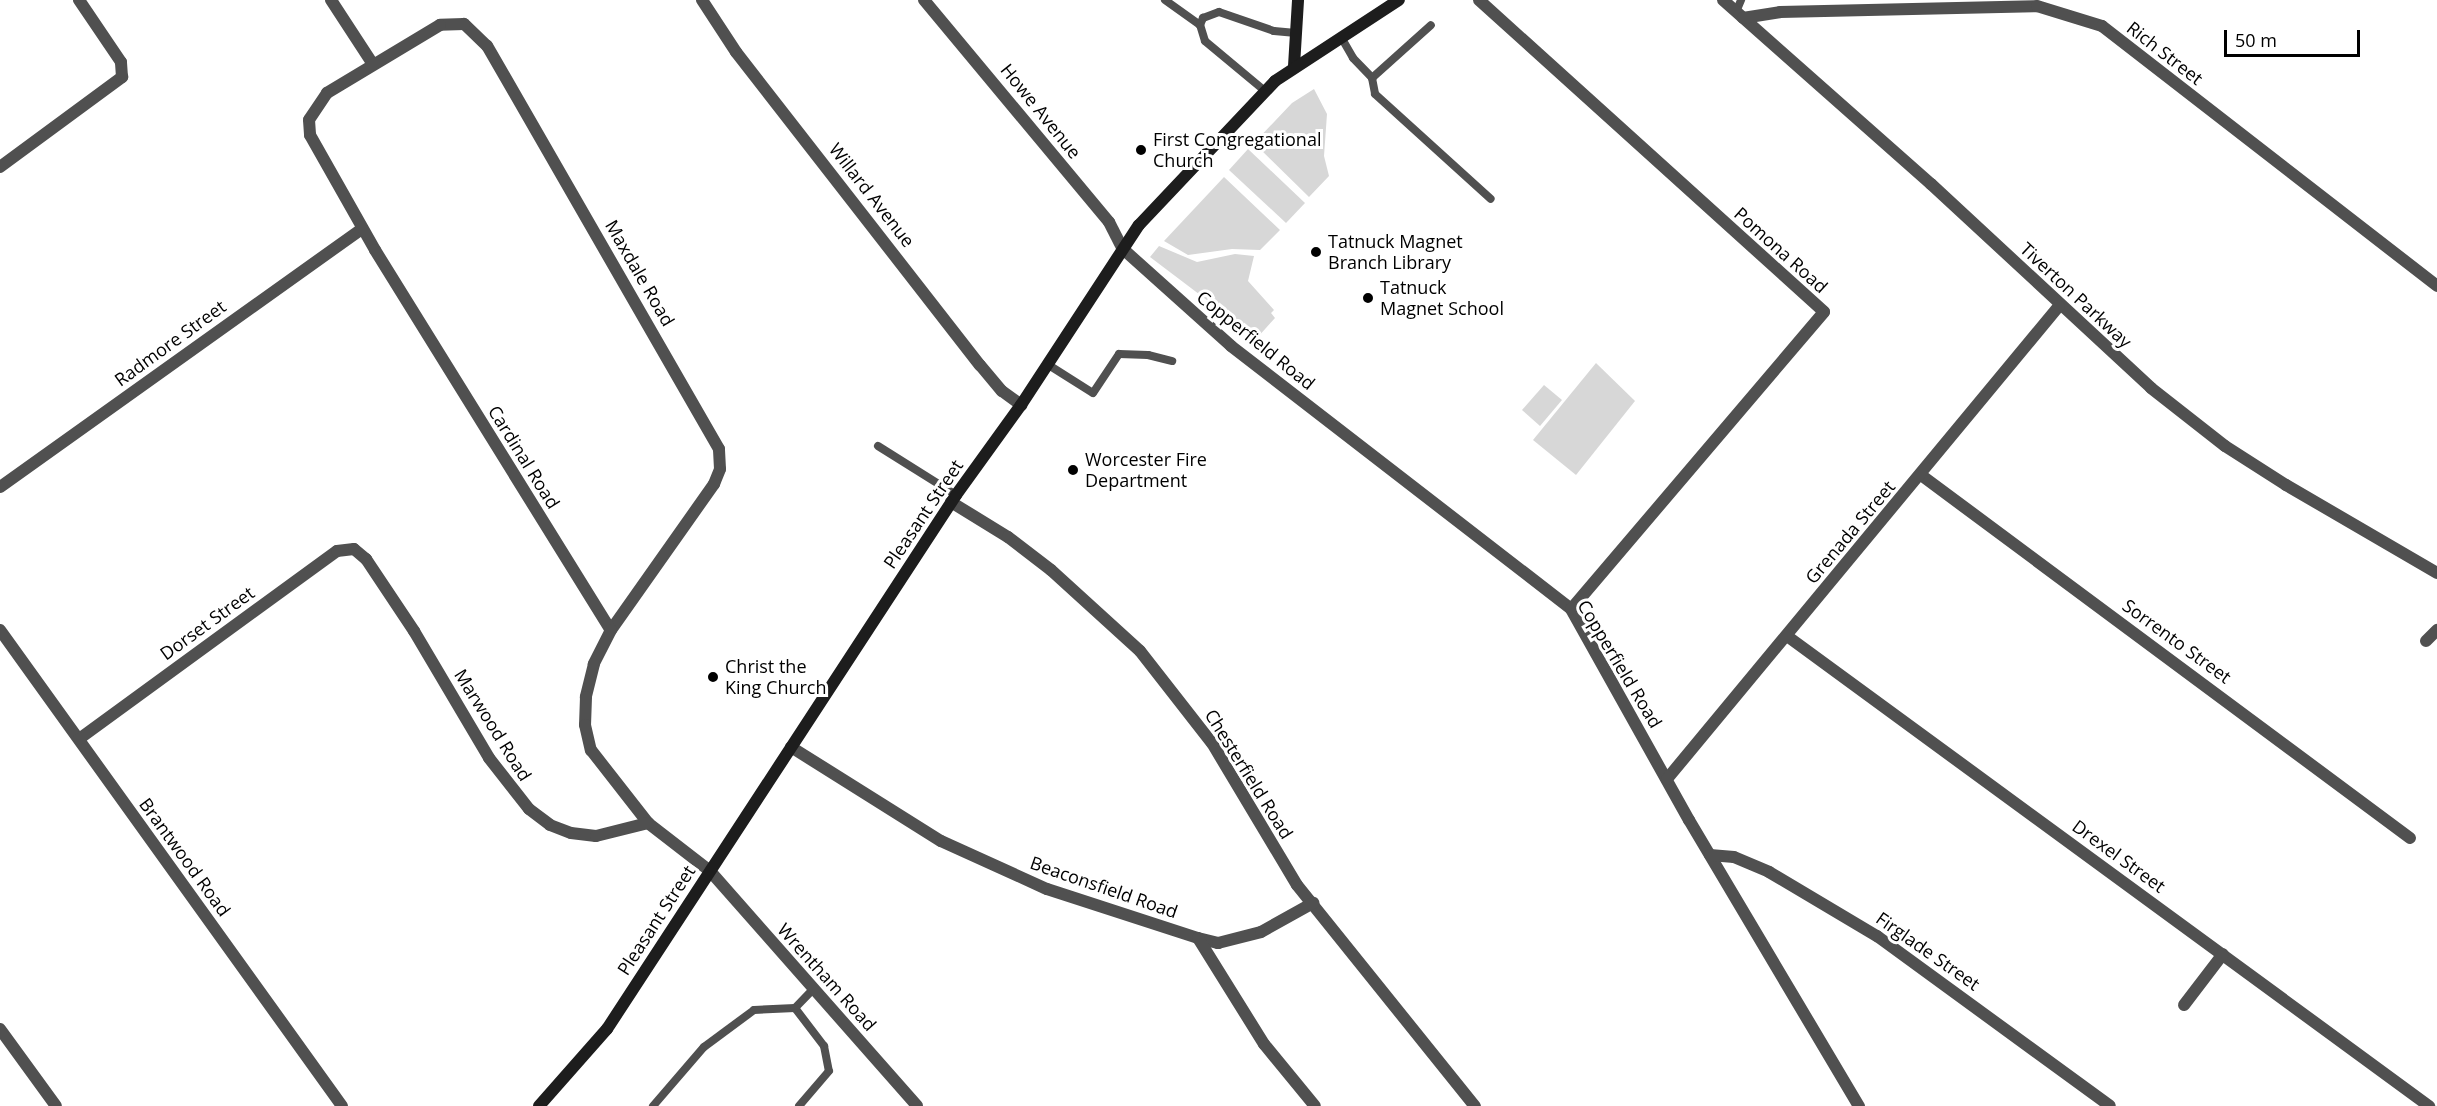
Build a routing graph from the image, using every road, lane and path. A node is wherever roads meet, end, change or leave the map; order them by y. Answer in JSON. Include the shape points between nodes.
{"nodes":[{"id":1,"x":79,"y":0,"type":"edge"},
{"id":2,"x":331,"y":0,"type":"edge"},
{"id":3,"x":702,"y":0,"type":"edge"},
{"id":4,"x":924,"y":0,"type":"edge"},
{"id":5,"x":1165,"y":0,"type":"edge"},
{"id":6,"x":1298,"y":0,"type":"edge"},
{"id":7,"x":1399,"y":0,"type":"edge"},
{"id":8,"x":1479,"y":0,"type":"edge"},
{"id":9,"x":1723,"y":0,"type":"edge"},
{"id":10,"x":1740,"y":10,"type":"edge"},
{"id":11,"x":1200,"y":25,"type":"junction"},
{"id":12,"x":1431,"y":25,"type":"dead end"},
{"id":13,"x":1296,"y":33,"type":"junction"},
{"id":14,"x":1341,"y":37,"type":"junction"},
{"id":15,"x":372,"y":63,"type":"junction"},
{"id":16,"x":1294,"y":66,"type":"junction"},
{"id":17,"x":1372,"y":78,"type":"junction"},
{"id":18,"x":1265,"y":90,"type":"junction"},
{"id":19,"x":0,"y":167,"type":"edge"},
{"id":20,"x":1491,"y":199,"type":"dead end"},
{"id":21,"x":362,"y":229,"type":"junction"},
{"id":22,"x":1123,"y":249,"type":"junction"},
{"id":23,"x":2437,"y":286,"type":"edge"},
{"id":24,"x":2059,"y":306,"type":"junction"},
{"id":25,"x":1172,"y":361,"type":"dead end"},
{"id":26,"x":1047,"y":364,"type":"junction"},
{"id":27,"x":1021,"y":405,"type":"junction"},
{"id":28,"x":878,"y":446,"type":"dead end"},
{"id":29,"x":1921,"y":475,"type":"junction"},
{"id":30,"x":0,"y":487,"type":"edge"},
{"id":31,"x":954,"y":498,"type":"junction"},
{"id":32,"x":359,"y":552,"type":"joint"},
{"id":33,"x":2437,"y":573,"type":"edge"},
{"id":34,"x":1571,"y":609,"type":"junction"},
{"id":35,"x":0,"y":630,"type":"edge"},
{"id":36,"x":611,"y":630,"type":"junction"},
{"id":37,"x":2437,"y":630,"type":"edge"},
{"id":38,"x":1787,"y":636,"type":"junction"},
{"id":39,"x":2426,"y":641,"type":"dead end"},
{"id":40,"x":79,"y":739,"type":"junction"},
{"id":41,"x":791,"y":747,"type":"junction"},
{"id":42,"x":1666,"y":779,"type":"junction"},
{"id":43,"x":648,"y":824,"type":"junction"},
{"id":44,"x":2410,"y":838,"type":"dead end"},
{"id":45,"x":1710,"y":855,"type":"junction"},
{"id":46,"x":710,"y":871,"type":"junction"},
{"id":47,"x":1313,"y":903,"type":"junction"},
{"id":48,"x":1198,"y":938,"type":"junction"},
{"id":49,"x":2223,"y":954,"type":"junction"},
{"id":50,"x":814,"y":988,"type":"junction"},
{"id":51,"x":2184,"y":1005,"type":"dead end"},
{"id":52,"x":795,"y":1008,"type":"junction"},
{"id":53,"x":0,"y":1029,"type":"edge"},
{"id":54,"x":56,"y":1106,"type":"edge"},
{"id":55,"x":342,"y":1106,"type":"edge"},
{"id":56,"x":539,"y":1106,"type":"edge"},
{"id":57,"x":653,"y":1106,"type":"edge"},
{"id":58,"x":799,"y":1106,"type":"edge"},
{"id":59,"x":917,"y":1106,"type":"edge"},
{"id":60,"x":1315,"y":1106,"type":"edge"},
{"id":61,"x":1475,"y":1106,"type":"edge"},
{"id":62,"x":1859,"y":1106,"type":"edge"},
{"id":63,"x":2110,"y":1106,"type":"edge"},
{"id":64,"x":2429,"y":1106,"type":"edge"}],
"edges":[{"from":1,"to":19,"type":"street","via":[[121,62],[122,77]]},
{"from":2,"to":15,"type":"street"},
{"from":3,"to":27,"type":"street","name":"Willard Avenue","via":[[736,52],[980,365],[1002,391]]},
{"from":4,"to":22,"type":"street","name":"Howe Avenue","via":[[1109,222]]},
{"from":5,"to":11,"type":"lane"},
{"from":6,"to":13,"type":"main road"},
{"from":7,"to":14,"type":"main road","name":"Pleasant Street"},
{"from":8,"to":34,"type":"street","name":"Pomona Road","via":[[1824,312]]},
{"from":9,"to":10,"type":"street","name":"Tiverton Parkway"},
{"from":10,"to":23,"type":"street","name":"Rich Street","via":[[2037,6],[2102,26]]},
{"from":10,"to":24,"type":"street","name":"Tiverton Parkway"},
{"from":11,"to":13,"type":"lane","via":[[1208,14],[1219,12],[1274,31]]},
{"from":11,"to":18,"type":"lane","via":[[1205,41]]},
{"from":12,"to":17,"type":"lane"},
{"from":13,"to":16,"type":"main road"},
{"from":14,"to":16,"type":"main road","name":"Pleasant Street"},
{"from":14,"to":17,"type":"lane","via":[[1353,58]]},
{"from":15,"to":21,"type":"street","name":"Cardinal Road","via":[[327,93],[309,120],[310,135]]},
{"from":15,"to":36,"type":"street","name":"Maxdale Road","via":[[426,31],[448,23],[464,24],[484,42],[719,449],[720,469],[714,484]]},
{"from":16,"to":18,"type":"main road","name":"Pleasant Street"},
{"from":17,"to":20,"type":"lane","via":[[1375,94]]},
{"from":18,"to":22,"type":"main road","name":"Pleasant Street","via":[[1147,214]]},
{"from":21,"to":30,"type":"street","name":"Radmore Street"},
{"from":21,"to":36,"type":"street","name":"Cardinal Road"},
{"from":22,"to":26,"type":"main road","name":"Pleasant Street"},
{"from":22,"to":34,"type":"street","name":"Copperfield Road","via":[[1231,346]]},
{"from":24,"to":29,"type":"street","name":"Grenada Street"},
{"from":24,"to":33,"type":"street","name":"Tiverton Parkway","via":[[2151,388],[2225,446]]},
{"from":25,"to":26,"type":"lane","via":[[1119,354],[1093,393]]},
{"from":26,"to":27,"type":"main road","name":"Pleasant Street"},
{"from":27,"to":31,"type":"main road","name":"Pleasant Street"},
{"from":28,"to":31,"type":"lane"},
{"from":29,"to":38,"type":"street","name":"Grenada Street"},
{"from":29,"to":44,"type":"street","name":"Sorrento Street"},
{"from":31,"to":41,"type":"main road","name":"Pleasant Street"},
{"from":31,"to":47,"type":"street","name":"Chesterfield Road","via":[[1052,570],[1140,651],[1212,743],[1297,885]]},
{"from":32,"to":40,"type":"street","name":"Dorset Street","via":[[344,548],[337,551]]},
{"from":32,"to":43,"type":"street","name":"Marwood Road","via":[[414,631],[489,758],[529,808],[550,825],[572,833],[596,836]]},
{"from":34,"to":42,"type":"street","name":"Copperfield Road"},
{"from":35,"to":40,"type":"street","name":"Brantwood Road"},
{"from":36,"to":43,"type":"street","via":[[594,664],[585,725],[591,750]]},
{"from":37,"to":39,"type":"street"},
{"from":38,"to":42,"type":"street","name":"Grenada Street"},
{"from":38,"to":49,"type":"street","name":"Drexel Street"},
{"from":40,"to":55,"type":"street","name":"Brantwood Road"},
{"from":41,"to":46,"type":"main road","name":"Pleasant Street"},
{"from":41,"to":48,"type":"street","name":"Beaconsfield Road","via":[[941,841],[1047,889]]},
{"from":42,"to":45,"type":"street","name":"Copperfield Road"},
{"from":43,"to":46,"type":"street"},
{"from":45,"to":62,"type":"street","name":"Copperfield Road"},
{"from":45,"to":63,"type":"street","name":"Firglade Street","via":[[1734,857],[1769,872],[1877,936]]},
{"from":46,"to":50,"type":"street","name":"Wrentham Road"},
{"from":46,"to":56,"type":"main road","name":"Pleasant Street","via":[[607,1029]]},
{"from":47,"to":48,"type":"street","name":"Beaconsfield Road","via":[[1261,932],[1218,943]]},
{"from":47,"to":61,"type":"street","name":"Chesterfield Road"},
{"from":48,"to":60,"type":"street","via":[[1264,1044]]},
{"from":49,"to":51,"type":"street"},
{"from":49,"to":64,"type":"street","name":"Drexel Street"},
{"from":50,"to":52,"type":"lane"},
{"from":50,"to":59,"type":"street","name":"Wrentham Road"},
{"from":52,"to":57,"type":"lane","via":[[754,1010],[704,1047]]},
{"from":52,"to":58,"type":"lane","via":[[824,1046],[829,1071]]},
{"from":53,"to":54,"type":"street"}]}
